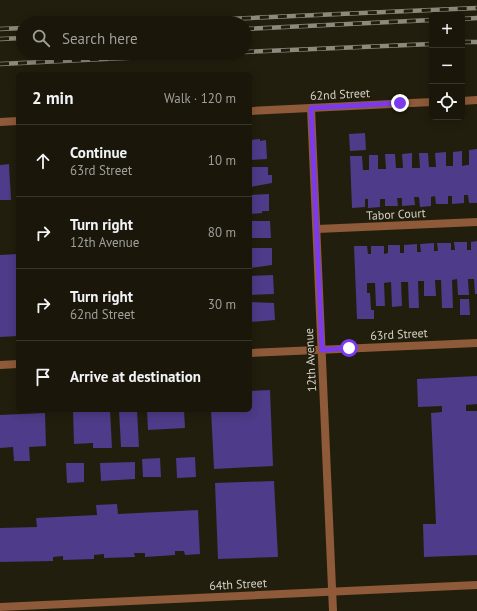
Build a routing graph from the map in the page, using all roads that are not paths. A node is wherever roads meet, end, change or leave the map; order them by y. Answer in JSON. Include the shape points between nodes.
{"nodes":[{"id":1,"x":477,"y":100,"type":"edge"},
{"id":2,"x":465,"y":101,"type":"edge"},
{"id":3,"x":429,"y":102,"type":"edge"},
{"id":4,"x":311,"y":108,"type":"junction"},
{"id":5,"x":252,"y":111,"type":"edge"},
{"id":6,"x":16,"y":121,"type":"edge"},
{"id":7,"x":0,"y":122,"type":"edge"},
{"id":8,"x":477,"y":222,"type":"edge"},
{"id":9,"x":317,"y":229,"type":"junction"},
{"id":10,"x":477,"y":343,"type":"edge"},
{"id":11,"x":322,"y":350,"type":"junction"},
{"id":12,"x":252,"y":353,"type":"edge"},
{"id":13,"x":16,"y":364,"type":"edge"},
{"id":14,"x":0,"y":365,"type":"edge"},
{"id":15,"x":477,"y":585,"type":"edge"},
{"id":16,"x":332,"y":592,"type":"junction"},
{"id":17,"x":0,"y":606,"type":"edge"},
{"id":18,"x":333,"y":611,"type":"edge"}],
"edges":[{"from":1,"to":2,"type":"street"},
{"from":3,"to":4,"type":"street","name":"62nd Street"},
{"from":4,"to":5,"type":"street","name":"62nd Street"},
{"from":4,"to":9,"type":"street","name":"12th Avenue"},
{"from":6,"to":7,"type":"street"},
{"from":8,"to":9,"type":"street","name":"Tabor Court"},
{"from":9,"to":11,"type":"street","name":"12th Avenue"},
{"from":10,"to":11,"type":"street","name":"63rd Street"},
{"from":11,"to":12,"type":"street","name":"63rd Street"},
{"from":11,"to":16,"type":"street","name":"12th Avenue"},
{"from":13,"to":14,"type":"street"},
{"from":15,"to":16,"type":"street","name":"64th Street"},
{"from":16,"to":17,"type":"street","name":"64th Street"},
{"from":16,"to":18,"type":"street","name":"12th Avenue"}]}
